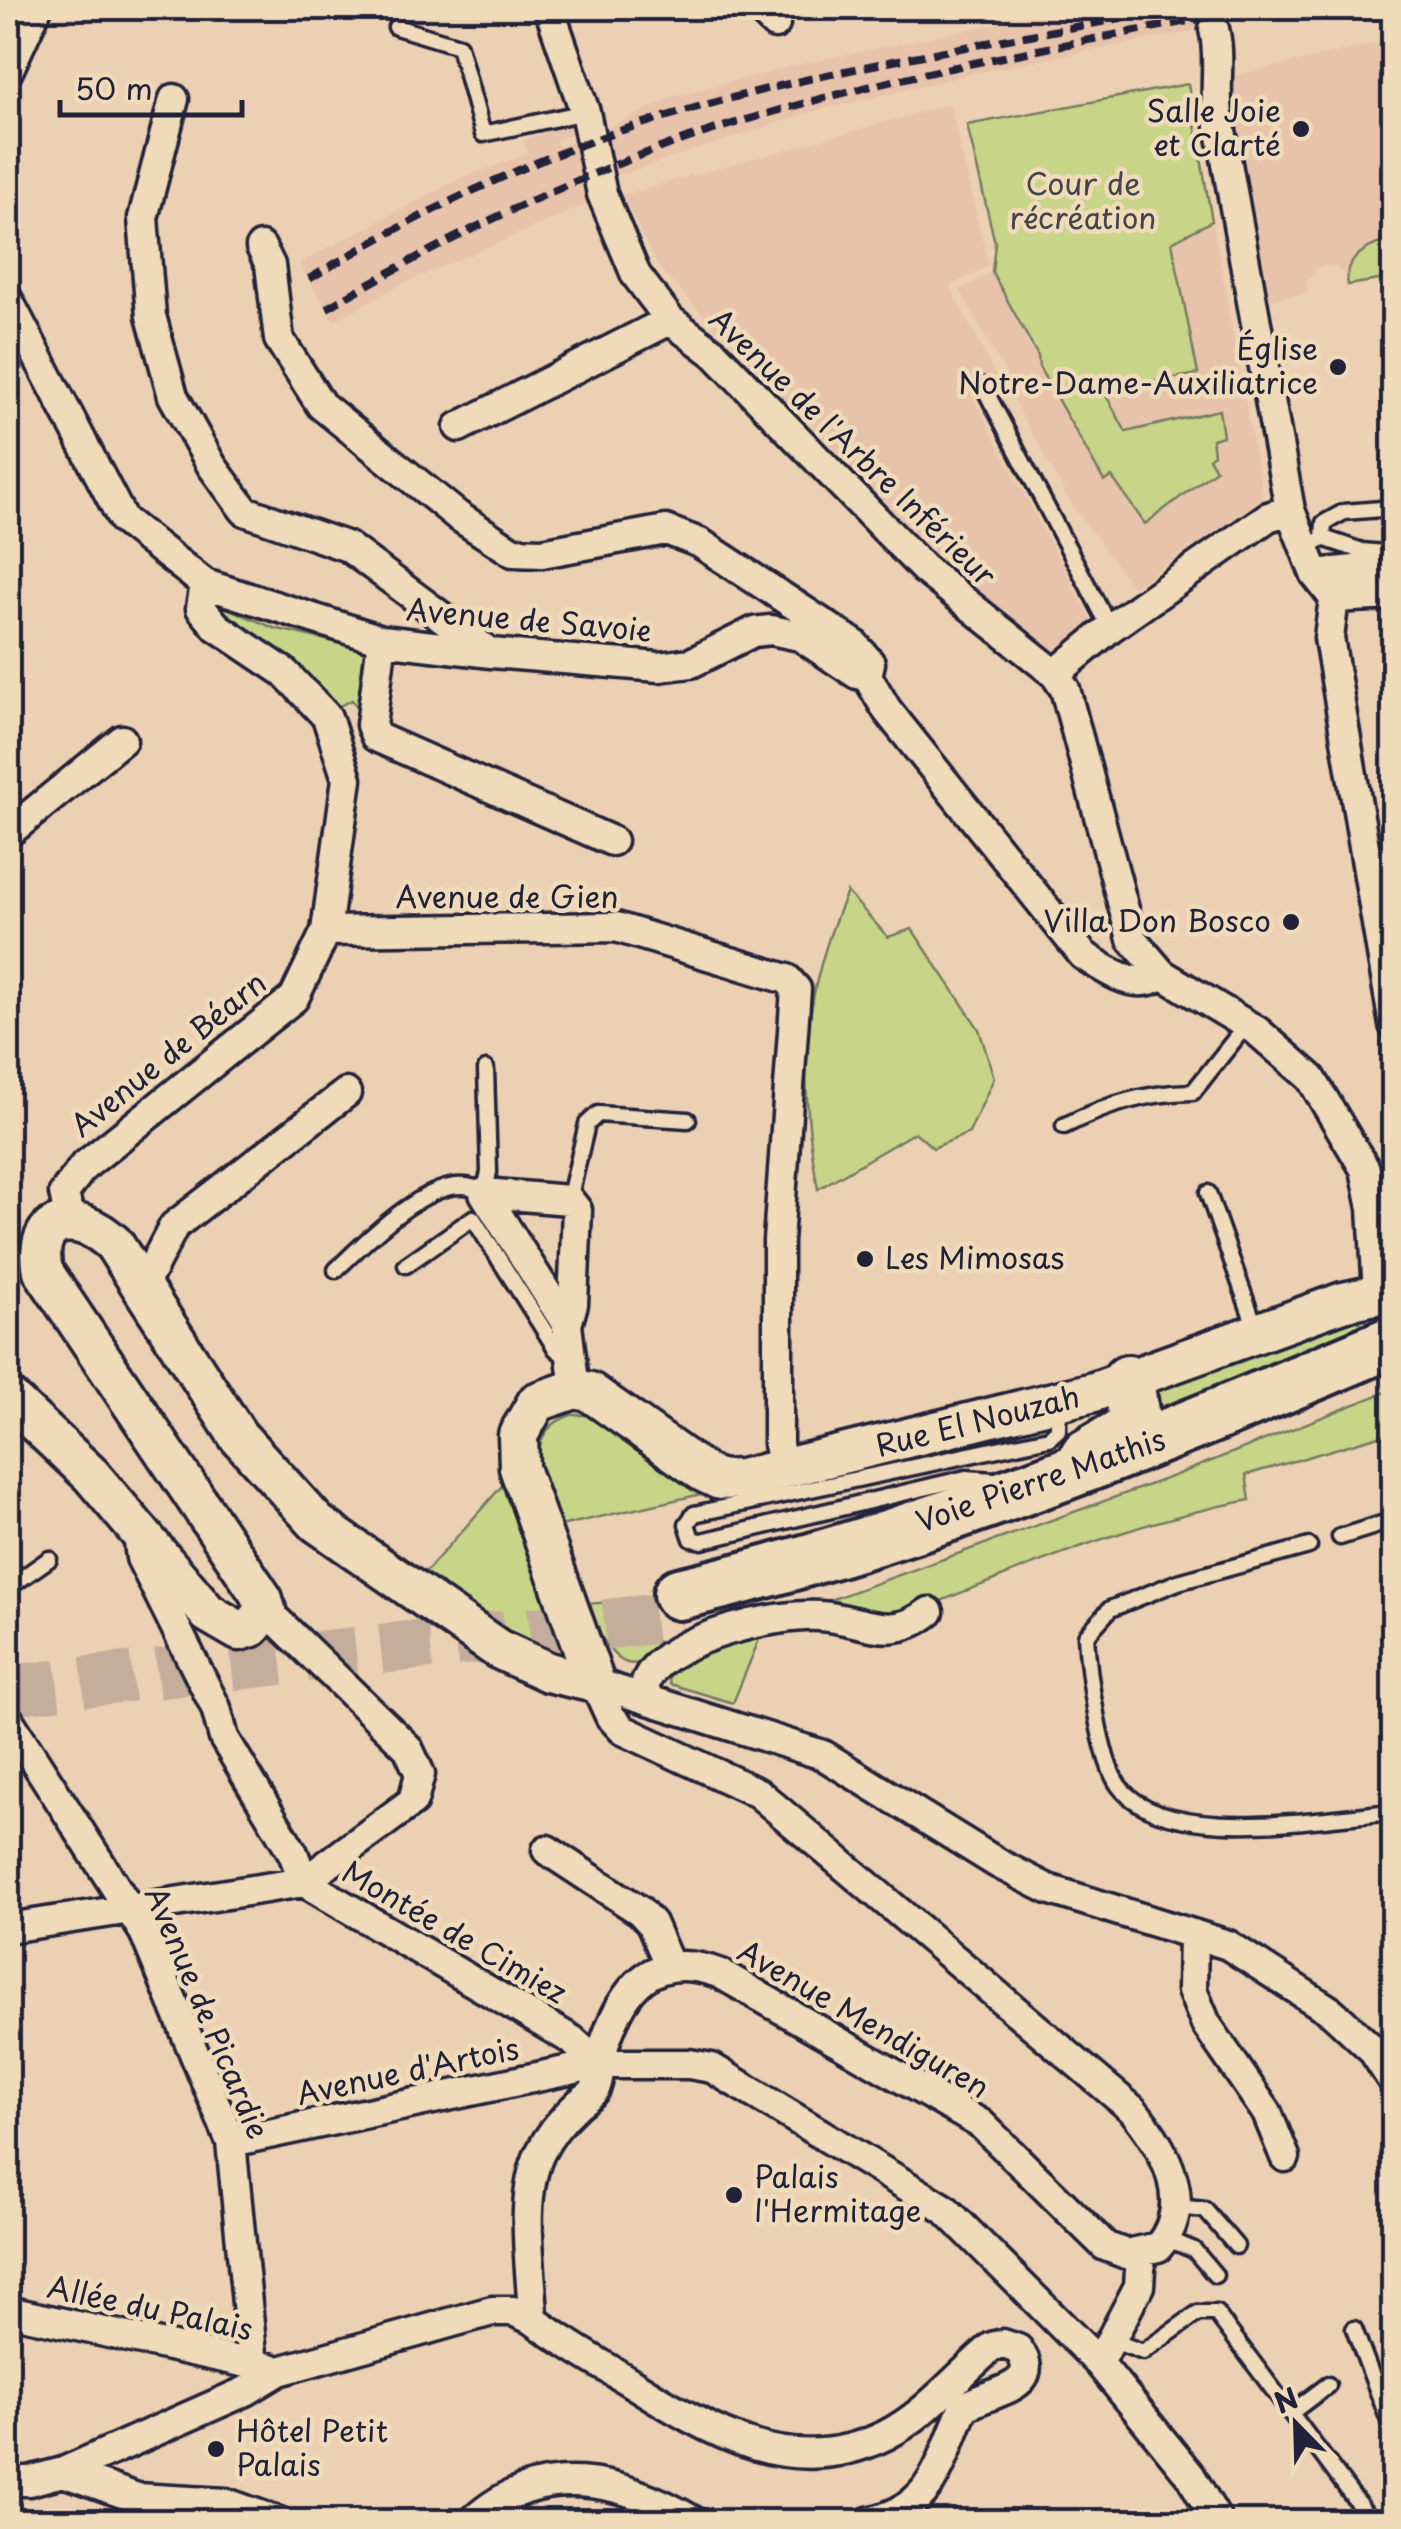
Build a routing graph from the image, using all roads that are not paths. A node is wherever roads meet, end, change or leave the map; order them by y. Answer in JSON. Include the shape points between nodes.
{"nodes":[{"id":1,"x":36,"y":8,"type":"edge"},
{"id":2,"x":549,"y":8,"type":"edge"},
{"id":3,"x":396,"y":28,"type":"dead end"},
{"id":4,"x":1214,"y":29,"type":"tunnel mouth"},
{"id":5,"x":8,"y":71,"type":"edge"},
{"id":6,"x":174,"y":100,"type":"dead end"},
{"id":7,"x":586,"y":112,"type":"junction"},
{"id":8,"x":261,"y":247,"type":"dead end"},
{"id":9,"x":8,"y":300,"type":"edge"},
{"id":10,"x":670,"y":320,"type":"junction"},
{"id":11,"x":983,"y":386,"type":"dead end"},
{"id":12,"x":459,"y":427,"type":"dead end"},
{"id":13,"x":1394,"y":508,"type":"edge"},
{"id":14,"x":1290,"y":510,"type":"junction"},
{"id":15,"x":1314,"y":554,"type":"junction"},
{"id":16,"x":1394,"y":554,"type":"edge"},
{"id":17,"x":1394,"y":566,"type":"edge"},
{"id":18,"x":205,"y":584,"type":"junction"},
{"id":19,"x":1394,"y":595,"type":"edge"},
{"id":20,"x":1334,"y":598,"type":"junction"},
{"id":21,"x":1110,"y":628,"type":"junction"},
{"id":22,"x":382,"y":640,"type":"junction"},
{"id":23,"x":491,"y":654,"type":"junction"},
{"id":24,"x":1054,"y":674,"type":"junction"},
{"id":25,"x":866,"y":676,"type":"junction"},
{"id":26,"x":122,"y":740,"type":"dead end"},
{"id":27,"x":8,"y":833,"type":"edge"},
{"id":28,"x":612,"y":841,"type":"dead end"},
{"id":29,"x":326,"y":931,"type":"junction"},
{"id":30,"x":1162,"y":974,"type":"junction"},
{"id":31,"x":1248,"y":1024,"type":"junction"},
{"id":32,"x":1394,"y":1025,"type":"edge"},
{"id":33,"x":486,"y":1069,"type":"dead end"},
{"id":34,"x":346,"y":1094,"type":"dead end"},
{"id":35,"x":688,"y":1120,"type":"dead end"},
{"id":36,"x":1064,"y":1126,"type":"dead end"},
{"id":37,"x":1208,"y":1192,"type":"dead end"},
{"id":38,"x":484,"y":1193,"type":"junction"},
{"id":39,"x":569,"y":1200,"type":"junction"},
{"id":40,"x":70,"y":1221,"type":"junction"},
{"id":41,"x":406,"y":1265,"type":"dead end"},
{"id":42,"x":336,"y":1270,"type":"dead end"},
{"id":43,"x":142,"y":1288,"type":"junction"},
{"id":44,"x":1386,"y":1291,"type":"edge"},
{"id":45,"x":567,"y":1325,"type":"junction"},
{"id":46,"x":1258,"y":1334,"type":"junction"},
{"id":47,"x":1394,"y":1341,"type":"edge"},
{"id":48,"x":1394,"y":1370,"type":"edge"},
{"id":49,"x":575,"y":1376,"type":"junction"},
{"id":50,"x":1128,"y":1381,"type":"junction"},
{"id":51,"x":8,"y":1396,"type":"edge"},
{"id":52,"x":1057,"y":1402,"type":"junction"},
{"id":53,"x":783,"y":1471,"type":"junction"},
{"id":54,"x":1040,"y":1483,"type":"junction"},
{"id":55,"x":1394,"y":1520,"type":"edge"},
{"id":56,"x":137,"y":1526,"type":"junction"},
{"id":57,"x":1340,"y":1537,"type":"dead end"},
{"id":58,"x":1309,"y":1546,"type":"dead end"},
{"id":59,"x":49,"y":1559,"type":"dead end"},
{"id":60,"x":8,"y":1588,"type":"edge"},
{"id":61,"x":266,"y":1610,"type":"junction"},
{"id":62,"x":929,"y":1612,"type":"dead end"},
{"id":63,"x":595,"y":1683,"type":"junction"},
{"id":64,"x":642,"y":1696,"type":"junction"},
{"id":65,"x":8,"y":1718,"type":"edge"},
{"id":66,"x":1394,"y":1812,"type":"edge"},
{"id":67,"x":546,"y":1850,"type":"dead end"},
{"id":68,"x":304,"y":1882,"type":"junction"},
{"id":69,"x":132,"y":1910,"type":"junction"},
{"id":70,"x":8,"y":1928,"type":"edge"},
{"id":71,"x":1193,"y":1934,"type":"junction"},
{"id":72,"x":669,"y":1964,"type":"junction"},
{"id":73,"x":598,"y":2064,"type":"junction"},
{"id":74,"x":1394,"y":2083,"type":"edge"},
{"id":75,"x":231,"y":2142,"type":"junction"},
{"id":76,"x":1284,"y":2157,"type":"dead end"},
{"id":77,"x":1178,"y":2208,"type":"junction"},
{"id":78,"x":1166,"y":2238,"type":"junction"},
{"id":79,"x":1236,"y":2246,"type":"dead end"},
{"id":80,"x":1141,"y":2254,"type":"junction"},
{"id":81,"x":1216,"y":2275,"type":"dead end"},
{"id":82,"x":8,"y":2312,"type":"edge"},
{"id":83,"x":534,"y":2320,"type":"junction"},
{"id":84,"x":1354,"y":2329,"type":"dead end"},
{"id":85,"x":1106,"y":2352,"type":"junction"},
{"id":86,"x":266,"y":2367,"type":"junction"},
{"id":87,"x":1328,"y":2385,"type":"dead end"},
{"id":88,"x":1292,"y":2412,"type":"junction"},
{"id":89,"x":1394,"y":2434,"type":"edge"},
{"id":90,"x":62,"y":2472,"type":"junction"},
{"id":91,"x":8,"y":2481,"type":"edge"},
{"id":92,"x":279,"y":2522,"type":"edge"},
{"id":93,"x":472,"y":2522,"type":"edge"},
{"id":94,"x":696,"y":2522,"type":"edge"},
{"id":95,"x":868,"y":2522,"type":"edge"},
{"id":96,"x":1218,"y":2522,"type":"edge"},
{"id":97,"x":1372,"y":2522,"type":"edge"}],
"edges":[{"from":1,"to":5,"type":"street"},
{"from":2,"to":7,"type":"street","name":"Avenue de l'Arbre Inférieur"},
{"from":3,"to":7,"type":"lane","via":[[459,46],[483,134]]},
{"from":4,"to":14,"type":"street","via":[[1221,132]]},
{"from":6,"to":23,"type":"street","via":[[143,218],[150,316],[173,396],[212,466],[245,511],[348,548]]},
{"from":7,"to":10,"type":"street","name":"Avenue de l'Arbre Inférieur","via":[[610,212],[636,276]]},
{"from":8,"to":25,"type":"street","via":[[270,265],[279,339],[321,406],[458,516],[513,552],[542,553],[666,530],[700,544],[865,652]]},
{"from":9,"to":18,"type":"street","name":"Avenue de Savoie","via":[[123,520]]},
{"from":10,"to":12,"type":"street"},
{"from":10,"to":24,"type":"street","name":"Avenue de l'Arbre Inférieur","via":[[714,354],[924,569]]},
{"from":11,"to":21,"type":"lane"},
{"from":13,"to":15,"type":"lane","via":[[1331,516]]},
{"from":14,"to":15,"type":"street"},
{"from":14,"to":21,"type":"street","via":[[1268,517]]},
{"from":15,"to":16,"type":"lane"},
{"from":15,"to":17,"type":"street"},
{"from":15,"to":20,"type":"street"},
{"from":18,"to":22,"type":"street","name":"Avenue de Savoie"},
{"from":18,"to":29,"type":"street","name":"Avenue de Béarn","via":[[201,608],[218,627],[284,672],[327,717],[347,779]]},
{"from":19,"to":20,"type":"street"},
{"from":20,"to":32,"type":"street","via":[[1329,638]]},
{"from":21,"to":24,"type":"street"},
{"from":22,"to":23,"type":"street","name":"Avenue de Savoie"},
{"from":22,"to":28,"type":"street","via":[[371,725],[376,737]]},
{"from":23,"to":25,"type":"street","name":"Avenue de Savoie","via":[[659,667],[691,663],[752,632],[771,630],[800,636]]},
{"from":24,"to":30,"type":"street","name":"Avenue de l'Arbre Inférieur","via":[[1065,690],[1129,932]]},
{"from":25,"to":30,"type":"street","name":"Avenue de Savoie","via":[[1083,955],[1114,976],[1138,982]]},
{"from":26,"to":27,"type":"street"},
{"from":29,"to":40,"type":"street","name":"Avenue de Béarn","via":[[294,998],[83,1167],[64,1193]]},
{"from":29,"to":53,"type":"street","name":"Avenue de Gien","via":[[616,927],[787,979],[796,989],[778,1242]]},
{"from":30,"to":31,"type":"street","name":"Avenue de l'Arbre Inférieur"},
{"from":31,"to":36,"type":"lane","via":[[1193,1092],[1110,1103]]},
{"from":31,"to":44,"type":"street","name":"Avenue de l'Arbre Inférieur","via":[[1311,1078],[1365,1169]]},
{"from":33,"to":38,"type":"lane"},
{"from":34,"to":43,"type":"street","via":[[174,1226]]},
{"from":35,"to":39,"type":"lane","via":[[598,1114],[588,1124]]},
{"from":37,"to":46,"type":"lane"},
{"from":38,"to":39,"type":"street"},
{"from":38,"to":42,"type":"lane","via":[[471,1184],[450,1185],[390,1218]]},
{"from":38,"to":45,"type":"street"},
{"from":39,"to":45,"type":"street","via":[[576,1210]]},
{"from":40,"to":43,"type":"street","via":[[101,1232]]},
{"from":40,"to":61,"type":"street","via":[[41,1242],[43,1271]]},
{"from":41,"to":49,"type":"lane","via":[[473,1218]]},
{"from":43,"to":63,"type":"street","via":[[238,1436],[318,1523],[498,1649],[548,1672]]},
{"from":44,"to":46,"type":"street","name":"Rue El Nouzah"},
{"from":45,"to":49,"type":"street"},
{"from":46,"to":50,"type":"street","name":"Rue El Nouzah"},
{"from":47,"to":54,"type":"highway","name":"Voie Pierre Mathis"},
{"from":48,"to":54,"type":"highway","name":"Voie Pierre Mathis","via":[[1017,1520],[824,1580],[680,1605]]},
{"from":49,"to":53,"type":"street","name":"Rue El Nouzah","via":[[720,1480]]},
{"from":49,"to":63,"type":"street","via":[[537,1402],[517,1450]]},
{"from":50,"to":52,"type":"street","name":"Rue El Nouzah"},
{"from":50,"to":54,"type":"highway","via":[[1134,1418],[1125,1432]]},
{"from":51,"to":56,"type":"street"},
{"from":52,"to":53,"type":"street","name":"Rue El Nouzah"},
{"from":52,"to":54,"type":"lane","via":[[1061,1419],[1049,1438],[694,1514],[687,1524],[692,1539],[702,1541],[966,1478]]},
{"from":55,"to":57,"type":"lane"},
{"from":56,"to":61,"type":"street","via":[[228,1628],[252,1626]]},
{"from":56,"to":68,"type":"street","name":"Montée de Cimiez","via":[[141,1558],[216,1708],[224,1738]]},
{"from":58,"to":66,"type":"lane","via":[[1110,1608],[1086,1636],[1090,1694],[1118,1784],[1149,1812],[1217,1824]]},
{"from":59,"to":60,"type":"lane"},
{"from":61,"to":68,"type":"street","via":[[408,1748],[420,1774],[413,1802]]},
{"from":62,"to":64,"type":"street","via":[[909,1628],[890,1629],[785,1615],[684,1646],[650,1672]]},
{"from":63,"to":64,"type":"street"},
{"from":63,"to":77,"type":"street","via":[[623,1730],[758,1793],[1133,2110],[1149,2129]]},
{"from":64,"to":71,"type":"street","via":[[823,1755],[1048,1889]]},
{"from":65,"to":69,"type":"street","name":"Avenue de Picardie"},
{"from":67,"to":72,"type":"street","via":[[640,1912]]},
{"from":68,"to":69,"type":"street"},
{"from":68,"to":73,"type":"street","name":"Montée de Cimiez","via":[[572,2040]]},
{"from":69,"to":70,"type":"street"},
{"from":69,"to":75,"type":"street","name":"Avenue de Picardie"},
{"from":71,"to":74,"type":"street","via":[[1250,1957],[1322,2004],[1372,2049]]},
{"from":71,"to":76,"type":"street","via":[[1192,1990],[1206,2024],[1268,2114]]},
{"from":72,"to":73,"type":"street","via":[[629,1997]]},
{"from":72,"to":80,"type":"street","name":"Avenue Mendiguren","via":[[721,1974],[935,2093],[1003,2143],[1105,2246]]},
{"from":73,"to":75,"type":"street","name":"Avenue d'Artois"},
{"from":73,"to":83,"type":"street","via":[[595,2089],[539,2155],[530,2194]]},
{"from":73,"to":85,"type":"street","name":"Avenue d'Artois","via":[[690,2064],[731,2076],[944,2209]]},
{"from":75,"to":86,"type":"street","name":"Avenue de Picardie"},
{"from":77,"to":78,"type":"street"},
{"from":77,"to":79,"type":"lane","via":[[1205,2210]]},
{"from":78,"to":80,"type":"street"},
{"from":78,"to":81,"type":"lane","via":[[1194,2250]]},
{"from":80,"to":85,"type":"street","via":[[1139,2286]]},
{"from":82,"to":86,"type":"street","name":"Allée du Palais"},
{"from":83,"to":86,"type":"street","via":[[492,2311]]},
{"from":83,"to":95,"type":"street","via":[[727,2439],[806,2455],[843,2451],[888,2434],[992,2347],[1018,2350],[1026,2363],[1024,2379],[963,2409],[924,2495],[910,2510]]},
{"from":84,"to":89,"type":"lane"},
{"from":85,"to":88,"type":"lane","via":[[1142,2352],[1198,2313],[1216,2313]]},
{"from":85,"to":96,"type":"street","name":"Avenue d'Artois"},
{"from":86,"to":90,"type":"street","via":[[246,2391]]},
{"from":87,"to":88,"type":"lane"},
{"from":88,"to":97,"type":"lane"},
{"from":90,"to":91,"type":"street"},
{"from":90,"to":92,"type":"street","via":[[136,2498],[226,2503]]},
{"from":93,"to":94,"type":"street","via":[[506,2496],[564,2480],[636,2491]]}]}
